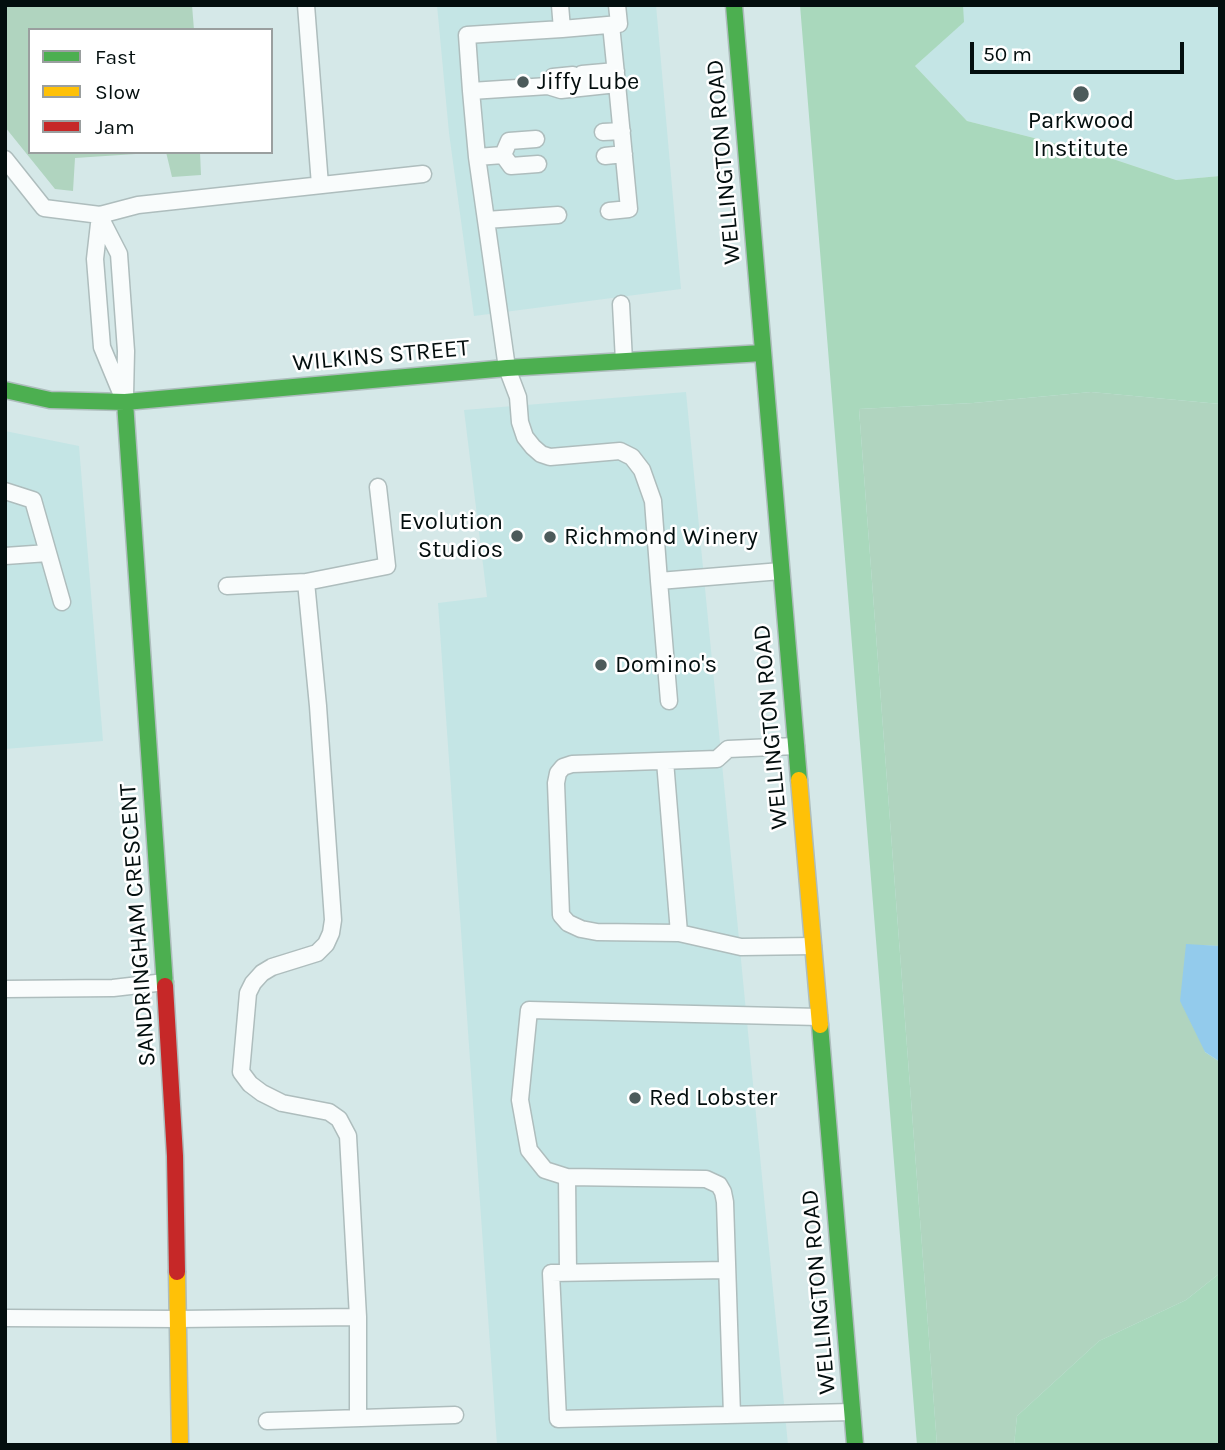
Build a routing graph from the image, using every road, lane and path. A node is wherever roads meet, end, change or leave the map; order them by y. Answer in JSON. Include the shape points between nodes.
{"nodes":[{"id":1,"x":306,"y":5,"type":"edge"},
{"id":2,"x":560,"y":5,"type":"edge"},
{"id":3,"x":617,"y":5,"type":"edge"},
{"id":4,"x":734,"y":5,"type":"edge"},
{"id":5,"x":611,"y":25,"type":"junction"},
{"id":6,"x":562,"y":29,"type":"junction"},
{"id":7,"x":617,"y":77,"type":"junction"},
{"id":8,"x":548,"y":86,"type":"junction"},
{"id":9,"x":471,"y":91,"type":"junction"},
{"id":10,"x":622,"y":131,"type":"junction"},
{"id":11,"x":603,"y":132,"type":"dead end"},
{"id":12,"x":536,"y":139,"type":"dead end"},
{"id":13,"x":624,"y":154,"type":"junction"},
{"id":14,"x":503,"y":155,"type":"junction"},
{"id":15,"x":605,"y":156,"type":"dead end"},
{"id":16,"x":477,"y":157,"type":"junction"},
{"id":17,"x":5,"y":159,"type":"edge"},
{"id":18,"x":538,"y":164,"type":"dead end"},
{"id":19,"x":423,"y":174,"type":"dead end"},
{"id":20,"x":320,"y":186,"type":"junction"},
{"id":21,"x":609,"y":211,"type":"dead end"},
{"id":22,"x":100,"y":215,"type":"junction"},
{"id":23,"x":558,"y":215,"type":"dead end"},
{"id":24,"x":486,"y":220,"type":"junction"},
{"id":25,"x":621,"y":304,"type":"dead end"},
{"id":26,"x":762,"y":353,"type":"junction"},
{"id":27,"x":624,"y":361,"type":"junction"},
{"id":28,"x":507,"y":368,"type":"junction"},
{"id":29,"x":5,"y":390,"type":"edge"},
{"id":30,"x":125,"y":402,"type":"junction"},
{"id":31,"x":379,"y":487,"type":"dead end"},
{"id":32,"x":5,"y":492,"type":"edge"},
{"id":33,"x":48,"y":553,"type":"junction"},
{"id":34,"x":5,"y":556,"type":"edge"},
{"id":35,"x":781,"y":571,"type":"junction"},
{"id":36,"x":659,"y":581,"type":"junction"},
{"id":37,"x":306,"y":582,"type":"junction"},
{"id":38,"x":227,"y":586,"type":"dead end"},
{"id":39,"x":62,"y":602,"type":"dead end"},
{"id":40,"x":669,"y":701,"type":"dead end"},
{"id":41,"x":796,"y":746,"type":"junction"},
{"id":42,"x":665,"y":761,"type":"junction"},
{"id":43,"x":679,"y":933,"type":"junction"},
{"id":44,"x":813,"y":946,"type":"junction"},
{"id":45,"x":165,"y":982,"type":"junction"},
{"id":46,"x":5,"y":989,"type":"edge"},
{"id":47,"x":819,"y":1017,"type":"junction"},
{"id":48,"x":567,"y":1177,"type":"junction"},
{"id":49,"x":727,"y":1270,"type":"junction"},
{"id":50,"x":568,"y":1272,"type":"junction"},
{"id":51,"x":358,"y":1317,"type":"junction"},
{"id":52,"x":5,"y":1318,"type":"edge"},
{"id":53,"x":178,"y":1319,"type":"junction"},
{"id":54,"x":852,"y":1412,"type":"junction"},
{"id":55,"x":455,"y":1415,"type":"dead end"},
{"id":56,"x":732,"y":1415,"type":"junction"},
{"id":57,"x":358,"y":1418,"type":"junction"},
{"id":58,"x":267,"y":1421,"type":"dead end"},
{"id":59,"x":180,"y":1445,"type":"edge"},
{"id":60,"x":855,"y":1445,"type":"edge"}],
"edges":[{"from":1,"to":20,"type":"lane"},
{"from":2,"to":6,"type":"lane"},
{"from":3,"to":5,"type":"lane","via":[[619,24]]},
{"from":4,"to":26,"type":"street","name":"WELLINGTON ROAD"},
{"from":5,"to":6,"type":"lane"},
{"from":5,"to":7,"type":"lane"},
{"from":6,"to":9,"type":"lane","via":[[467,35]]},
{"from":7,"to":8,"type":"lane","via":[[561,90]]},
{"from":7,"to":8,"type":"lane","via":[[553,76]]},
{"from":7,"to":10,"type":"lane"},
{"from":8,"to":9,"type":"lane"},
{"from":9,"to":16,"type":"lane"},
{"from":10,"to":11,"type":"lane"},
{"from":10,"to":13,"type":"lane"},
{"from":12,"to":14,"type":"lane","via":[[509,141]]},
{"from":13,"to":15,"type":"lane"},
{"from":13,"to":21,"type":"lane","via":[[629,209]]},
{"from":14,"to":16,"type":"lane"},
{"from":14,"to":18,"type":"lane","via":[[511,166]]},
{"from":16,"to":24,"type":"lane"},
{"from":17,"to":22,"type":"lane","via":[[44,208]]},
{"from":19,"to":20,"type":"lane"},
{"from":20,"to":22,"type":"lane","via":[[138,205]]},
{"from":22,"to":30,"type":"lane","via":[[119,254]]},
{"from":22,"to":30,"type":"lane","via":[[95,259],[102,346]]},
{"from":23,"to":24,"type":"lane"},
{"from":24,"to":28,"type":"lane"},
{"from":25,"to":27,"type":"lane"},
{"from":26,"to":27,"type":"street","name":"WILKINS STREET"},
{"from":26,"to":35,"type":"street","name":"WELLINGTON ROAD"},
{"from":27,"to":28,"type":"street","name":"WILKINS STREET"},
{"from":28,"to":30,"type":"street","name":"WILKINS STREET"},
{"from":28,"to":36,"type":"lane","via":[[525,437],[541,454],[620,452],[638,464],[653,501]]},
{"from":29,"to":30,"type":"street","name":"WILKINS STREET","via":[[50,400]]},
{"from":30,"to":45,"type":"street","name":"SANDRINGHAM CRESCENT"},
{"from":31,"to":37,"type":"lane","via":[[387,566]]},
{"from":32,"to":33,"type":"lane","via":[[33,500]]},
{"from":33,"to":34,"type":"lane"},
{"from":33,"to":39,"type":"lane"},
{"from":35,"to":36,"type":"lane"},
{"from":35,"to":41,"type":"street","name":"WELLINGTON ROAD"},
{"from":36,"to":40,"type":"lane"},
{"from":37,"to":38,"type":"lane"},
{"from":37,"to":51,"type":"lane","via":[[333,920],[326,944],[317,953],[272,967],[253,982],[248,993],[242,1072],[262,1093],[282,1103],[329,1112],[344,1127]]},
{"from":41,"to":42,"type":"lane","via":[[727,749],[717,759]]},
{"from":41,"to":44,"type":"street","name":"WELLINGTON ROAD"},
{"from":42,"to":43,"type":"lane"},
{"from":42,"to":43,"type":"lane","via":[[572,764],[558,773],[561,915],[568,923],[597,932]]},
{"from":43,"to":44,"type":"lane","via":[[741,947]]},
{"from":44,"to":47,"type":"street","name":"WELLINGTON ROAD"},
{"from":45,"to":46,"type":"lane","via":[[113,988]]},
{"from":45,"to":53,"type":"street","name":"SANDRINGHAM CRESCENT"},
{"from":47,"to":48,"type":"lane","via":[[529,1010],[520,1100],[529,1150],[545,1170]]},
{"from":47,"to":54,"type":"street","name":"WELLINGTON ROAD"},
{"from":48,"to":49,"type":"lane","via":[[714,1182],[725,1202]]},
{"from":48,"to":50,"type":"lane"},
{"from":49,"to":50,"type":"lane"},
{"from":49,"to":56,"type":"lane"},
{"from":50,"to":56,"type":"lane","via":[[551,1273],[558,1419]]},
{"from":51,"to":53,"type":"lane"},
{"from":51,"to":57,"type":"lane"},
{"from":52,"to":53,"type":"lane"},
{"from":53,"to":59,"type":"street","name":"SANDRINGHAM CRESCENT"},
{"from":54,"to":56,"type":"lane"},
{"from":54,"to":60,"type":"street","name":"WELLINGTON ROAD"},
{"from":55,"to":57,"type":"lane"},
{"from":57,"to":58,"type":"lane"}]}
